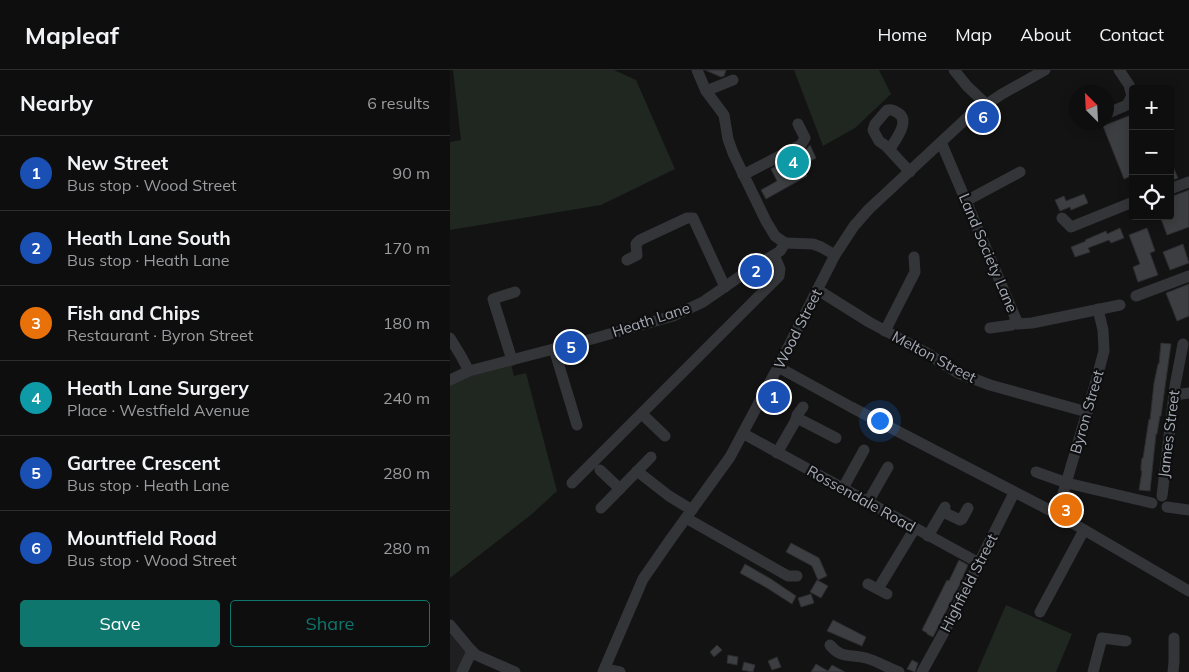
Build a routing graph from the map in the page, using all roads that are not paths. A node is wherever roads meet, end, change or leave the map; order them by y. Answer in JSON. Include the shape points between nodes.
{"nodes":[{"id":1,"x":697,"y":70,"type":"edge"},
{"id":2,"x":954,"y":70,"type":"edge"},
{"id":3,"x":1045,"y":70,"type":"edge"},
{"id":4,"x":1119,"y":70,"type":"edge"},
{"id":5,"x":1031,"y":73,"type":"edge"},
{"id":6,"x":733,"y":80,"type":"dead end"},
{"id":7,"x":706,"y":91,"type":"junction"},
{"id":8,"x":986,"y":104,"type":"junction"},
{"id":9,"x":1114,"y":110,"type":"edge"},
{"id":10,"x":798,"y":124,"type":"dead end"},
{"id":11,"x":941,"y":142,"type":"junction"},
{"id":12,"x":890,"y":149,"type":"dead end"},
{"id":13,"x":910,"y":172,"type":"junction"},
{"id":14,"x":1020,"y":172,"type":"dead end"},
{"id":15,"x":743,"y":175,"type":"junction"},
{"id":16,"x":1189,"y":182,"type":"edge"},
{"id":17,"x":1174,"y":188,"type":"edge"},
{"id":18,"x":966,"y":201,"type":"junction"},
{"id":19,"x":1129,"y":203,"type":"edge"},
{"id":20,"x":1068,"y":227,"type":"dead end"},
{"id":21,"x":785,"y":243,"type":"junction"},
{"id":22,"x":774,"y":255,"type":"junction"},
{"id":23,"x":835,"y":255,"type":"junction"},
{"id":24,"x":914,"y":257,"type":"dead end"},
{"id":25,"x":627,"y":260,"type":"dead end"},
{"id":26,"x":1189,"y":276,"type":"edge"},
{"id":27,"x":725,"y":287,"type":"junction"},
{"id":28,"x":818,"y":290,"type":"junction"},
{"id":29,"x":515,"y":292,"type":"dead end"},
{"id":30,"x":1136,"y":296,"type":"dead end"},
{"id":31,"x":1120,"y":305,"type":"dead end"},
{"id":32,"x":1098,"y":309,"type":"junction"},
{"id":33,"x":1016,"y":319,"type":"junction"},
{"id":34,"x":990,"y":328,"type":"dead end"},
{"id":35,"x":885,"y":331,"type":"junction"},
{"id":36,"x":450,"y":338,"type":"edge"},
{"id":37,"x":1183,"y":344,"type":"dead end"},
{"id":38,"x":554,"y":349,"type":"junction"},
{"id":39,"x":512,"y":360,"type":"junction"},
{"id":40,"x":778,"y":367,"type":"junction"},
{"id":41,"x":469,"y":371,"type":"junction"},
{"id":42,"x":450,"y":380,"type":"edge"},
{"id":43,"x":1189,"y":393,"type":"edge"},
{"id":44,"x":1175,"y":395,"type":"junction"},
{"id":45,"x":803,"y":406,"type":"dead end"},
{"id":46,"x":1087,"y":412,"type":"junction"},
{"id":47,"x":642,"y":414,"type":"junction"},
{"id":48,"x":796,"y":420,"type":"junction"},
{"id":49,"x":577,"y":425,"type":"dead end"},
{"id":50,"x":744,"y":434,"type":"junction"},
{"id":51,"x":665,"y":436,"type":"dead end"},
{"id":52,"x":836,"y":438,"type":"dead end"},
{"id":53,"x":864,"y":450,"type":"dead end"},
{"id":54,"x":777,"y":453,"type":"junction"},
{"id":55,"x":651,"y":457,"type":"dead end"},
{"id":56,"x":888,"y":467,"type":"dead end"},
{"id":57,"x":600,"y":470,"type":"dead end"},
{"id":58,"x":637,"y":471,"type":"junction"},
{"id":59,"x":1036,"y":472,"type":"dead end"},
{"id":60,"x":572,"y":483,"type":"dead end"},
{"id":61,"x":1067,"y":483,"type":"junction"},
{"id":62,"x":843,"y":488,"type":"junction"},
{"id":63,"x":620,"y":489,"type":"junction"},
{"id":64,"x":1014,"y":493,"type":"junction"},
{"id":65,"x":1162,"y":496,"type":"dead end"},
{"id":66,"x":868,"y":502,"type":"junction"},
{"id":67,"x":1152,"y":503,"type":"dead end"},
{"id":68,"x":1168,"y":506,"type":"dead end"},
{"id":69,"x":601,"y":508,"type":"dead end"},
{"id":70,"x":968,"y":508,"type":"dead end"},
{"id":71,"x":1189,"y":510,"type":"edge"},
{"id":72,"x":689,"y":514,"type":"junction"},
{"id":73,"x":1057,"y":514,"type":"junction"},
{"id":74,"x":915,"y":528,"type":"junction"},
{"id":75,"x":1084,"y":530,"type":"junction"},
{"id":76,"x":928,"y":536,"type":"junction"},
{"id":77,"x":979,"y":563,"type":"junction"},
{"id":78,"x":796,"y":576,"type":"dead end"},
{"id":79,"x":878,"y":589,"type":"dead end"},
{"id":80,"x":1189,"y":591,"type":"edge"},
{"id":81,"x":1040,"y":612,"type":"dead end"},
{"id":82,"x":450,"y":624,"type":"edge"},
{"id":83,"x":1174,"y":638,"type":"dead end"},
{"id":84,"x":1126,"y":641,"type":"dead end"},
{"id":85,"x":830,"y":645,"type":"dead end"},
{"id":86,"x":472,"y":651,"type":"junction"},
{"id":87,"x":604,"y":670,"type":"edge"},
{"id":88,"x":462,"y":672,"type":"edge"},
{"id":89,"x":515,"y":672,"type":"edge"},
{"id":90,"x":620,"y":672,"type":"edge"},
{"id":91,"x":899,"y":672,"type":"edge"},
{"id":92,"x":922,"y":672,"type":"edge"},
{"id":93,"x":1093,"y":672,"type":"edge"},
{"id":94,"x":1173,"y":672,"type":"edge"}],
"edges":[{"from":1,"to":7,"type":"street"},
{"from":2,"to":8,"type":"street"},
{"from":3,"to":5,"type":"street","name":"Wood Street"},
{"from":4,"to":9,"type":"street","via":[[1132,96],[1126,105]]},
{"from":5,"to":8,"type":"street","name":"Wood Street"},
{"from":6,"to":7,"type":"street"},
{"from":7,"to":15,"type":"street","via":[[724,115],[730,146]]},
{"from":8,"to":11,"type":"street","name":"Wood Street"},
{"from":10,"to":15,"type":"street","via":[[805,138],[801,145]]},
{"from":11,"to":13,"type":"street","name":"Wood Street"},
{"from":11,"to":18,"type":"street","name":"Land Society Lane"},
{"from":12,"to":13,"type":"street"},
{"from":13,"to":23,"type":"street","name":"Wood Street","via":[[869,208]]},
{"from":14,"to":18,"type":"street"},
{"from":15,"to":21,"type":"street","via":[[773,233]]},
{"from":16,"to":17,"type":"street"},
{"from":18,"to":33,"type":"street","name":"Land Society Lane"},
{"from":19,"to":20,"type":"street"},
{"from":21,"to":22,"type":"street","name":"Heath Lane"},
{"from":21,"to":23,"type":"street","via":[[813,244]]},
{"from":22,"to":27,"type":"street","name":"Heath Lane"},
{"from":22,"to":47,"type":"street","via":[[780,269],[779,276]]},
{"from":23,"to":28,"type":"street","name":"Wood Street"},
{"from":24,"to":35,"type":"street","via":[[915,272]]},
{"from":25,"to":27,"type":"street","via":[[637,255],[636,244],[640,240],[692,217]]},
{"from":26,"to":30,"type":"street"},
{"from":27,"to":38,"type":"street","name":"Heath Lane","via":[[673,316]]},
{"from":28,"to":35,"type":"street","name":"Melton Street"},
{"from":28,"to":40,"type":"street","name":"Wood Street"},
{"from":29,"to":39,"type":"street","via":[[487,300]]},
{"from":31,"to":32,"type":"street","name":"Land Society Lane"},
{"from":32,"to":33,"type":"street","name":"Land Society Lane","via":[[1032,323],[1018,324]]},
{"from":32,"to":46,"type":"street","name":"Byron Street","via":[[1104,351]]},
{"from":33,"to":34,"type":"street","via":[[1012,325]]},
{"from":35,"to":46,"type":"street","name":"Melton Street","via":[[958,373]]},
{"from":36,"to":41,"type":"street"},
{"from":37,"to":44,"type":"street","name":"James Street"},
{"from":38,"to":39,"type":"street","name":"Heath Lane"},
{"from":38,"to":49,"type":"street"},
{"from":39,"to":41,"type":"street","name":"Heath Lane"},
{"from":40,"to":50,"type":"street","name":"Wood Street"},
{"from":40,"to":64,"type":"street"},
{"from":41,"to":42,"type":"street","name":"Heath Lane"},
{"from":43,"to":44,"type":"street"},
{"from":44,"to":65,"type":"street","name":"James Street"},
{"from":45,"to":48,"type":"street"},
{"from":46,"to":61,"type":"street","name":"Byron Street"},
{"from":47,"to":51,"type":"street"},
{"from":47,"to":60,"type":"street"},
{"from":48,"to":52,"type":"street"},
{"from":48,"to":54,"type":"street"},
{"from":50,"to":54,"type":"street","name":"Rossendale Road"},
{"from":50,"to":72,"type":"street","name":"Wood Street"},
{"from":53,"to":62,"type":"street"},
{"from":54,"to":62,"type":"street","name":"Rossendale Road"},
{"from":55,"to":58,"type":"street"},
{"from":56,"to":66,"type":"street"},
{"from":57,"to":63,"type":"street"},
{"from":58,"to":63,"type":"street"},
{"from":58,"to":72,"type":"street"},
{"from":59,"to":61,"type":"street"},
{"from":61,"to":67,"type":"street"},
{"from":61,"to":73,"type":"street","name":"Byron Street"},
{"from":62,"to":66,"type":"street","name":"Rossendale Road"},
{"from":63,"to":69,"type":"street"},
{"from":64,"to":73,"type":"street"},
{"from":64,"to":77,"type":"street","name":"Highfield Street"},
{"from":66,"to":74,"type":"street","name":"Rossendale Road"},
{"from":68,"to":71,"type":"street"},
{"from":70,"to":76,"type":"street","via":[[960,520],[944,509]]},
{"from":72,"to":78,"type":"street","via":[[788,576]]},
{"from":72,"to":87,"type":"street","name":"Wood Street","via":[[643,579]]},
{"from":73,"to":75,"type":"street"},
{"from":74,"to":76,"type":"street","name":"Rossendale Road"},
{"from":74,"to":79,"type":"street"},
{"from":75,"to":80,"type":"street"},
{"from":75,"to":81,"type":"street"},
{"from":76,"to":77,"type":"street","name":"Rossendale Road"},
{"from":77,"to":92,"type":"street","name":"Highfield Street"},
{"from":82,"to":86,"type":"street"},
{"from":83,"to":94,"type":"street"},
{"from":84,"to":93,"type":"street","via":[[1102,638]]},
{"from":85,"to":91,"type":"street","via":[[836,652],[866,658]]},
{"from":86,"to":88,"type":"street"},
{"from":86,"to":89,"type":"street"},
{"from":87,"to":90,"type":"street"}]}
